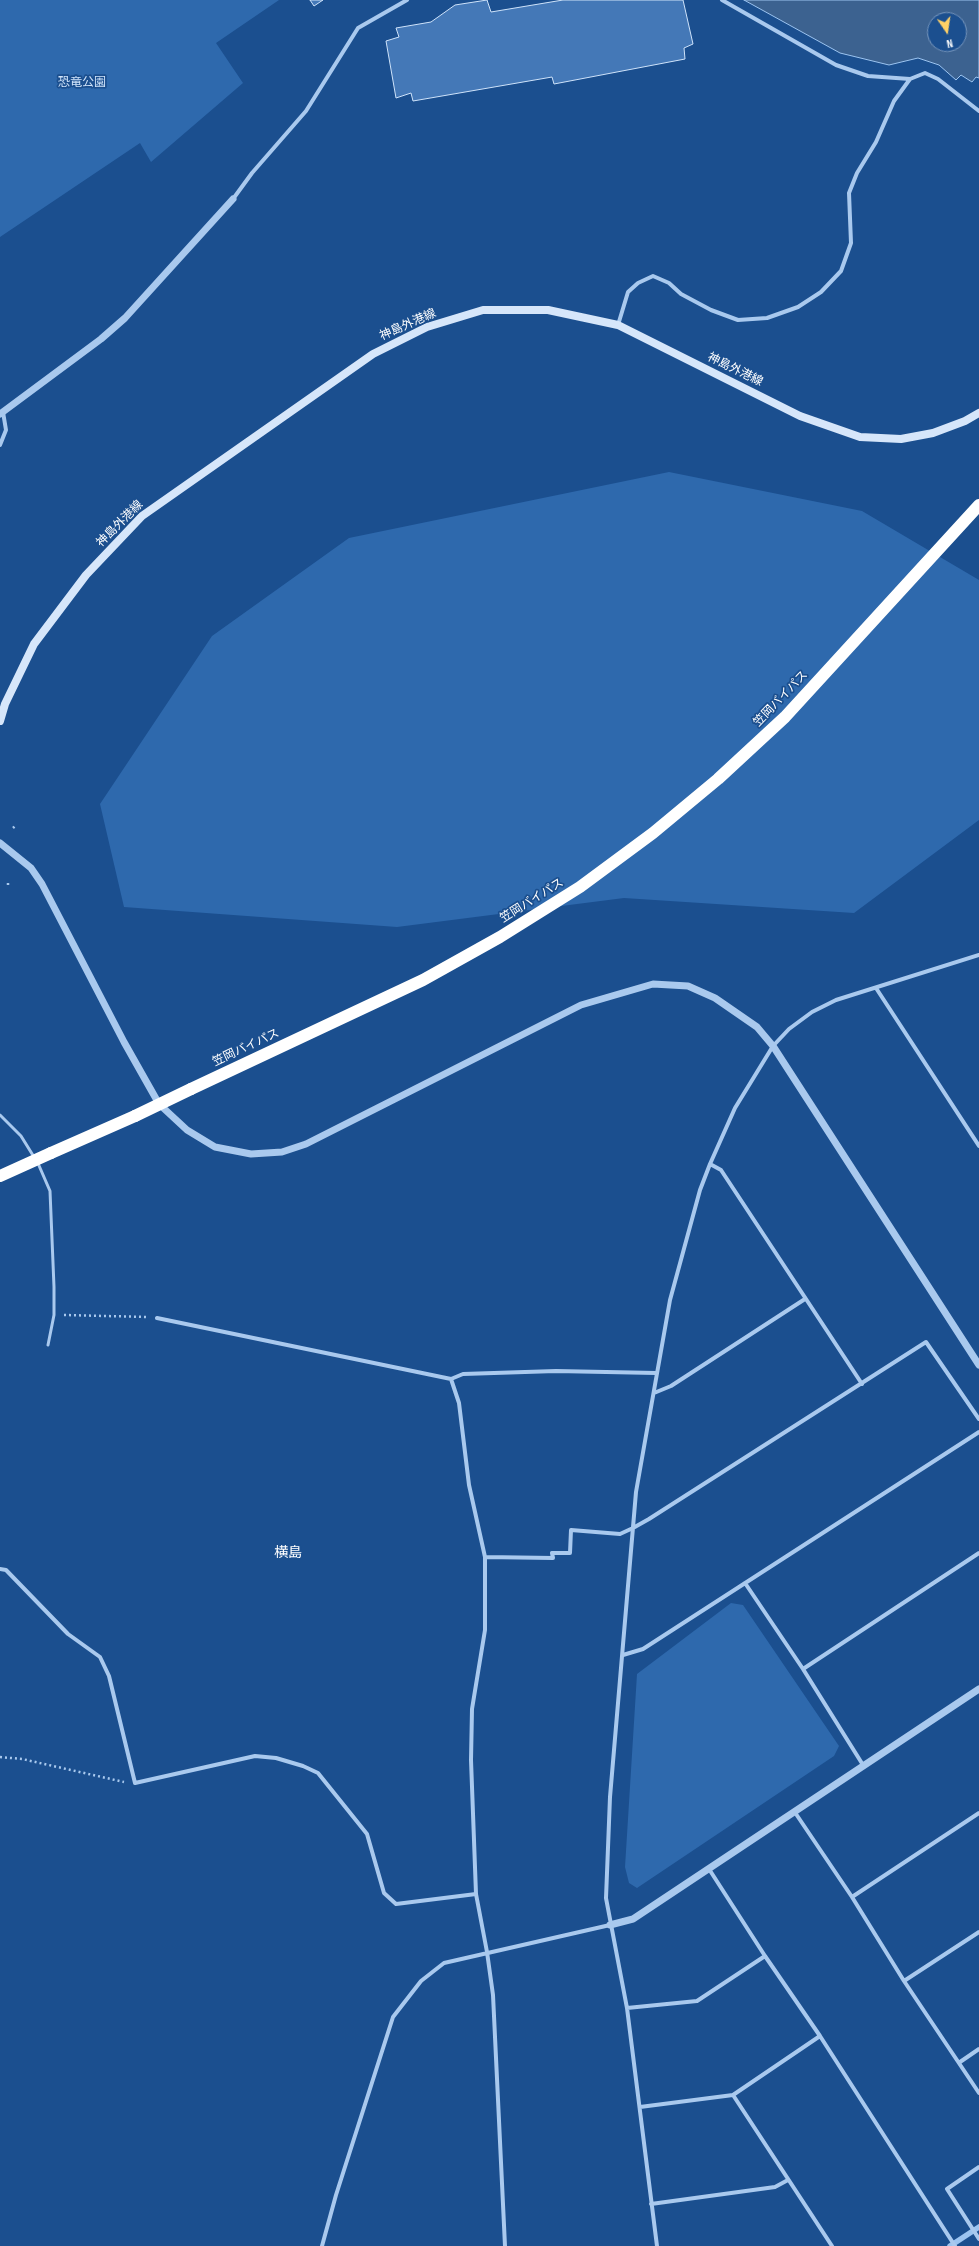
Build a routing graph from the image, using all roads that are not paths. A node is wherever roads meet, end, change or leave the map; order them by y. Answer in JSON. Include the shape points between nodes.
{"nodes":[{"id":1,"x":407,"y":0,"type":"edge"},
{"id":2,"x":722,"y":0,"type":"edge"},
{"id":3,"x":910,"y":79,"type":"junction"},
{"id":4,"x":979,"y":111,"type":"edge"},
{"id":5,"x":233,"y":199,"type":"joint"},
{"id":6,"x":618,"y":325,"type":"junction"},
{"id":7,"x":2,"y":413,"type":"edge"},
{"id":8,"x":979,"y":413,"type":"edge"},
{"id":9,"x":0,"y":445,"type":"edge"},
{"id":10,"x":979,"y":506,"type":"edge"},
{"id":11,"x":0,"y":721,"type":"edge"},
{"id":12,"x":0,"y":843,"type":"edge"},
{"id":13,"x":979,"y":955,"type":"edge"},
{"id":14,"x":876,"y":988,"type":"junction"},
{"id":15,"x":773,"y":1046,"type":"junction"},
{"id":16,"x":0,"y":1115,"type":"edge"},
{"id":17,"x":979,"y":1146,"type":"edge"},
{"id":18,"x":710,"y":1164,"type":"junction"},
{"id":19,"x":0,"y":1176,"type":"edge"},
{"id":20,"x":805,"y":1299,"type":"junction"},
{"id":21,"x":158,"y":1318,"type":"road end"},
{"id":22,"x":48,"y":1345,"type":"dead end"},
{"id":23,"x":979,"y":1365,"type":"edge"},
{"id":24,"x":656,"y":1373,"type":"junction"},
{"id":25,"x":451,"y":1379,"type":"junction"},
{"id":26,"x":862,"y":1384,"type":"junction"},
{"id":27,"x":654,"y":1393,"type":"junction"},
{"id":28,"x":979,"y":1419,"type":"edge"},
{"id":29,"x":979,"y":1432,"type":"edge"},
{"id":30,"x":633,"y":1528,"type":"junction"},
{"id":31,"x":979,"y":1553,"type":"edge"},
{"id":32,"x":484,"y":1557,"type":"junction"},
{"id":33,"x":0,"y":1570,"type":"edge"},
{"id":34,"x":744,"y":1583,"type":"junction"},
{"id":35,"x":623,"y":1655,"type":"junction"},
{"id":36,"x":803,"y":1669,"type":"junction"},
{"id":37,"x":979,"y":1689,"type":"edge"},
{"id":38,"x":863,"y":1765,"type":"junction"},
{"id":39,"x":794,"y":1811,"type":"junction"},
{"id":40,"x":979,"y":1813,"type":"edge"},
{"id":41,"x":708,"y":1868,"type":"junction"},
{"id":42,"x":476,"y":1894,"type":"junction"},
{"id":43,"x":852,"y":1897,"type":"junction"},
{"id":44,"x":610,"y":1925,"type":"junction"},
{"id":45,"x":979,"y":1932,"type":"edge"},
{"id":46,"x":487,"y":1952,"type":"junction"},
{"id":47,"x":764,"y":1956,"type":"junction"},
{"id":48,"x":904,"y":1981,"type":"junction"},
{"id":49,"x":627,"y":2008,"type":"junction"},
{"id":50,"x":820,"y":2036,"type":"junction"},
{"id":51,"x":979,"y":2049,"type":"edge"},
{"id":52,"x":960,"y":2062,"type":"junction"},
{"id":53,"x":979,"y":2092,"type":"edge"},
{"id":54,"x":733,"y":2095,"type":"junction"},
{"id":55,"x":640,"y":2107,"type":"junction"},
{"id":56,"x":979,"y":2167,"type":"edge"},
{"id":57,"x":788,"y":2180,"type":"junction"},
{"id":58,"x":651,"y":2204,"type":"junction"},
{"id":59,"x":979,"y":2240,"type":"edge"},
{"id":60,"x":322,"y":2246,"type":"edge"},
{"id":61,"x":506,"y":2246,"type":"edge"},
{"id":62,"x":657,"y":2246,"type":"edge"},
{"id":63,"x":832,"y":2246,"type":"edge"},
{"id":64,"x":955,"y":2246,"type":"edge"}],
"edges":[{"from":1,"to":5,"type":"street","via":[[358,28],[306,111]]},
{"from":2,"to":3,"type":"street","via":[[836,65],[868,76]]},
{"from":3,"to":4,"type":"street","via":[[926,73],[944,83]]},
{"from":3,"to":6,"type":"street","via":[[894,101],[876,142],[857,173],[849,193],[851,243],[841,271],[821,292],[798,307],[767,318],[738,320],[711,310],[681,294],[669,283],[653,276],[638,282],[628,292]]},
{"from":5,"to":7,"type":"street","via":[[125,318]]},
{"from":6,"to":8,"type":"main road","name":"神島外港線","via":[[800,416],[860,437],[901,439],[933,433]]},
{"from":6,"to":11,"type":"main road","name":"神島外港線","via":[[548,310],[483,310],[427,327],[373,354],[142,516],[86,575],[34,644],[5,704]]},
{"from":7,"to":9,"type":"street","via":[[6,430]]},
{"from":10,"to":19,"type":"highway","name":"笠岡バイパス","bridge":true,"via":[[785,717],[718,779],[653,833],[580,887],[500,938],[423,980],[135,1116]]},
{"from":12,"to":15,"type":"street","via":[[31,868],[42,884],[159,1104],[187,1130],[215,1147],[251,1154],[282,1152],[306,1144],[581,1005],[653,984],[688,986],[715,998],[757,1027]]},
{"from":13,"to":14,"type":"street"},
{"from":14,"to":15,"type":"street","via":[[836,1000],[812,1012],[789,1029]]},
{"from":14,"to":17,"type":"street"},
{"from":15,"to":18,"type":"street","via":[[735,1108]]},
{"from":15,"to":23,"type":"street"},
{"from":16,"to":22,"type":"lane","via":[[21,1136],[42,1170],[50,1191],[54,1315]]},
{"from":18,"to":20,"type":"street","via":[[721,1170]]},
{"from":18,"to":24,"type":"street","via":[[700,1190],[670,1300]]},
{"from":20,"to":26,"type":"street"},
{"from":20,"to":27,"type":"street","via":[[671,1386]]},
{"from":21,"to":25,"type":"street"},
{"from":24,"to":25,"type":"street","via":[[556,1371],[463,1374]]},
{"from":24,"to":27,"type":"street"},
{"from":25,"to":32,"type":"street","via":[[459,1403],[469,1485]]},
{"from":26,"to":28,"type":"street","via":[[926,1342]]},
{"from":26,"to":30,"type":"street"},
{"from":27,"to":30,"type":"street","via":[[636,1492]]},
{"from":29,"to":34,"type":"street"},
{"from":30,"to":32,"type":"street","via":[[620,1534],[571,1530],[570,1553],[552,1553],[553,1558]]},
{"from":30,"to":35,"type":"street"},
{"from":31,"to":36,"type":"street"},
{"from":32,"to":42,"type":"street","via":[[485,1630],[472,1709],[471,1760]]},
{"from":33,"to":42,"type":"street","via":[[6,1570],[68,1634],[100,1657],[109,1676],[135,1783],[255,1756],[276,1758],[303,1766],[318,1773],[367,1834],[384,1893],[396,1904]]},
{"from":34,"to":35,"type":"street","via":[[643,1649]]},
{"from":34,"to":36,"type":"street"},
{"from":35,"to":44,"type":"street","via":[[610,1797],[606,1898]]},
{"from":36,"to":38,"type":"street"},
{"from":37,"to":38,"type":"street"},
{"from":38,"to":39,"type":"street"},
{"from":39,"to":41,"type":"street"},
{"from":39,"to":43,"type":"street"},
{"from":40,"to":43,"type":"street"},
{"from":41,"to":44,"type":"street","via":[[633,1919]]},
{"from":41,"to":47,"type":"street"},
{"from":42,"to":46,"type":"street"},
{"from":43,"to":48,"type":"street"},
{"from":44,"to":46,"type":"street"},
{"from":44,"to":49,"type":"street","via":[[617,1947]]},
{"from":45,"to":48,"type":"street"},
{"from":46,"to":60,"type":"street","via":[[444,1963],[421,1981],[394,2017]]},
{"from":46,"to":61,"type":"street","via":[[493,1995]]},
{"from":47,"to":49,"type":"street","via":[[697,2001]]},
{"from":47,"to":50,"type":"street"},
{"from":48,"to":52,"type":"street"},
{"from":49,"to":55,"type":"street"},
{"from":50,"to":54,"type":"street"},
{"from":50,"to":64,"type":"street"},
{"from":51,"to":52,"type":"street"},
{"from":52,"to":53,"type":"street"},
{"from":54,"to":55,"type":"street"},
{"from":54,"to":57,"type":"street"},
{"from":55,"to":58,"type":"street"},
{"from":56,"to":59,"type":"street","via":[[947,2190]]},
{"from":57,"to":58,"type":"street","via":[[775,2187]]},
{"from":57,"to":63,"type":"street"},
{"from":58,"to":62,"type":"street"}]}
